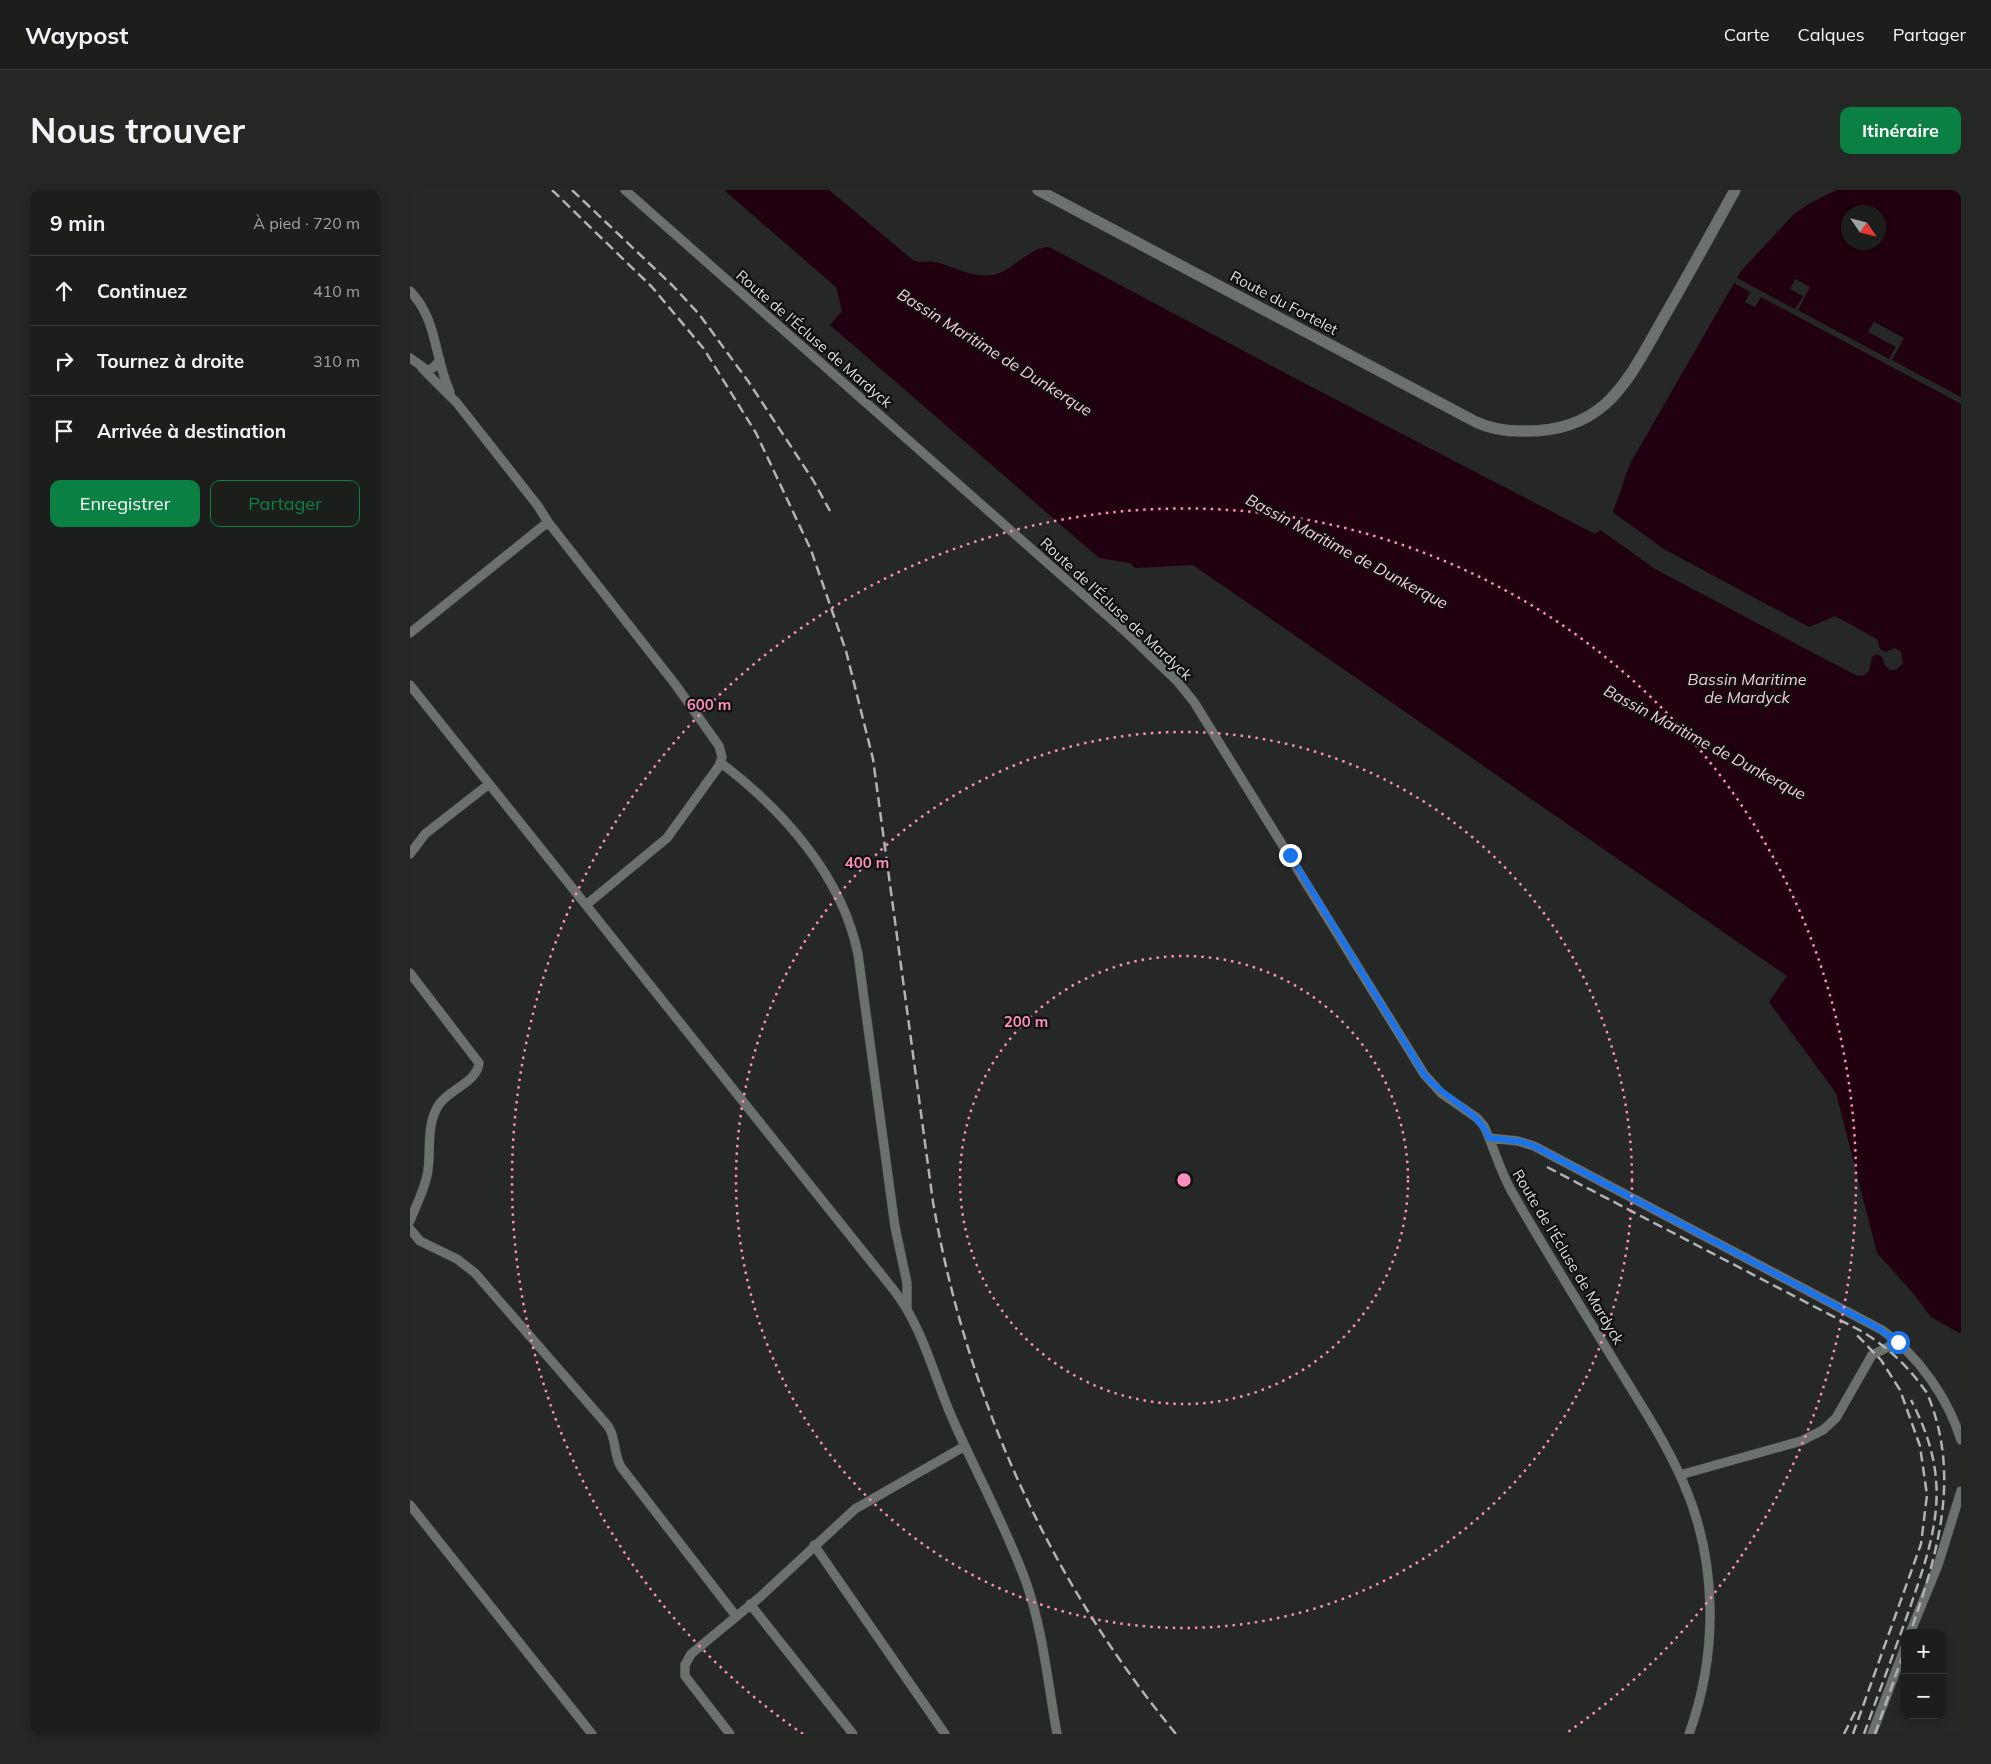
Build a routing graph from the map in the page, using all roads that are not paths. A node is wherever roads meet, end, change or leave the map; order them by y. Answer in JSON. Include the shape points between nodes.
{"nodes":[{"id":1,"x":625,"y":190,"type":"edge"},
{"id":2,"x":1038,"y":190,"type":"edge"},
{"id":3,"x":1054,"y":190,"type":"edge"},
{"id":4,"x":1735,"y":190,"type":"edge"},
{"id":5,"x":1742,"y":190,"type":"edge"},
{"id":6,"x":1695,"y":264,"type":"junction"},
{"id":7,"x":410,"y":291,"type":"edge"},
{"id":8,"x":410,"y":358,"type":"edge"},
{"id":9,"x":440,"y":360,"type":"junction"},
{"id":10,"x":422,"y":368,"type":"junction"},
{"id":11,"x":456,"y":403,"type":"junction"},
{"id":12,"x":1520,"y":431,"type":"junction"},
{"id":13,"x":548,"y":522,"type":"junction"},
{"id":14,"x":410,"y":633,"type":"edge"},
{"id":15,"x":410,"y":685,"type":"edge"},
{"id":16,"x":721,"y":763,"type":"junction"},
{"id":17,"x":489,"y":784,"type":"junction"},
{"id":18,"x":410,"y":854,"type":"edge"},
{"id":19,"x":586,"y":905,"type":"junction"},
{"id":20,"x":410,"y":973,"type":"edge"},
{"id":21,"x":1489,"y":1138,"type":"junction"},
{"id":22,"x":410,"y":1221,"type":"edge"},
{"id":23,"x":411,"y":1233,"type":"edge"},
{"id":24,"x":907,"y":1309,"type":"junction"},
{"id":25,"x":1898,"y":1342,"type":"junction"},
{"id":26,"x":1961,"y":1440,"type":"edge"},
{"id":27,"x":965,"y":1446,"type":"junction"},
{"id":28,"x":1680,"y":1475,"type":"junction"},
{"id":29,"x":1961,"y":1491,"type":"edge"},
{"id":30,"x":410,"y":1505,"type":"edge"},
{"id":31,"x":814,"y":1545,"type":"junction"},
{"id":32,"x":750,"y":1604,"type":"junction"},
{"id":33,"x":736,"y":1616,"type":"junction"},
{"id":34,"x":1912,"y":1629,"type":"edge"},
{"id":35,"x":1901,"y":1658,"type":"edge"},
{"id":36,"x":592,"y":1734,"type":"edge"},
{"id":37,"x":730,"y":1734,"type":"edge"},
{"id":38,"x":853,"y":1734,"type":"edge"},
{"id":39,"x":945,"y":1734,"type":"edge"},
{"id":40,"x":1057,"y":1734,"type":"edge"},
{"id":41,"x":1689,"y":1734,"type":"edge"},
{"id":42,"x":1872,"y":1734,"type":"edge"}],
"edges":[{"from":1,"to":21,"type":"street","name":"Route de l'Écluse de Mardyck","via":[[1177,681],[1209,725],[1424,1074],[1441,1093],[1481,1121]]},
{"from":2,"to":12,"type":"main road","name":"Route du Fortelet","via":[[1476,422],[1497,430]]},
{"from":3,"to":12,"type":"main road","name":"Route du Fortelet","via":[[1489,420]]},
{"from":4,"to":6,"type":"main road","name":"Route du Fortelet"},
{"from":5,"to":6,"type":"main road","name":"Route du Fortelet"},
{"from":6,"to":12,"type":"main road","name":"Route du Fortelet","via":[[1631,373],[1611,399],[1592,414],[1564,427],[1540,432]]},
{"from":7,"to":9,"type":"street","via":[[431,324]]},
{"from":8,"to":10,"type":"street"},
{"from":9,"to":10,"type":"street","via":[[430,369]]},
{"from":9,"to":11,"type":"street"},
{"from":10,"to":11,"type":"street"},
{"from":11,"to":13,"type":"street"},
{"from":13,"to":14,"type":"street"},
{"from":13,"to":16,"type":"street","via":[[675,684],[719,746]]},
{"from":15,"to":17,"type":"street"},
{"from":16,"to":19,"type":"street","via":[[667,838]]},
{"from":16,"to":24,"type":"street","via":[[780,816],[830,880],[848,917],[858,954],[895,1227],[907,1283]]},
{"from":17,"to":18,"type":"street","via":[[425,834]]},
{"from":17,"to":19,"type":"street"},
{"from":19,"to":24,"type":"street"},
{"from":20,"to":22,"type":"street","via":[[479,1063],[476,1073],[444,1098],[436,1110],[429,1136],[428,1173]]},
{"from":21,"to":25,"type":"street","via":[[1523,1142],[1542,1150],[1878,1328]]},
{"from":21,"to":28,"type":"street","name":"Route de l'Écluse de Mardyck","via":[[1512,1194]]},
{"from":23,"to":33,"type":"street","via":[[457,1258],[475,1273],[608,1426],[614,1436],[617,1461],[621,1467]]},
{"from":24,"to":27,"type":"street"},
{"from":25,"to":26,"type":"street","via":[[1934,1386]]},
{"from":25,"to":28,"type":"street","via":[[1870,1358],[1842,1411],[1820,1432],[1801,1441]]},
{"from":27,"to":31,"type":"street","via":[[870,1498]]},
{"from":27,"to":40,"type":"street","via":[[1028,1588]]},
{"from":28,"to":41,"type":"street","name":"Route de l'Écluse de Mardyck","via":[[1701,1538],[1710,1602],[1706,1665],[1700,1700]]},
{"from":29,"to":34,"type":"street","via":[[1941,1557]]},
{"from":30,"to":36,"type":"street"},
{"from":31,"to":32,"type":"street"},
{"from":31,"to":39,"type":"street"},
{"from":32,"to":33,"type":"street"},
{"from":32,"to":38,"type":"street"},
{"from":33,"to":37,"type":"street","via":[[691,1654],[684,1669],[690,1684]]},
{"from":35,"to":42,"type":"street"}]}
